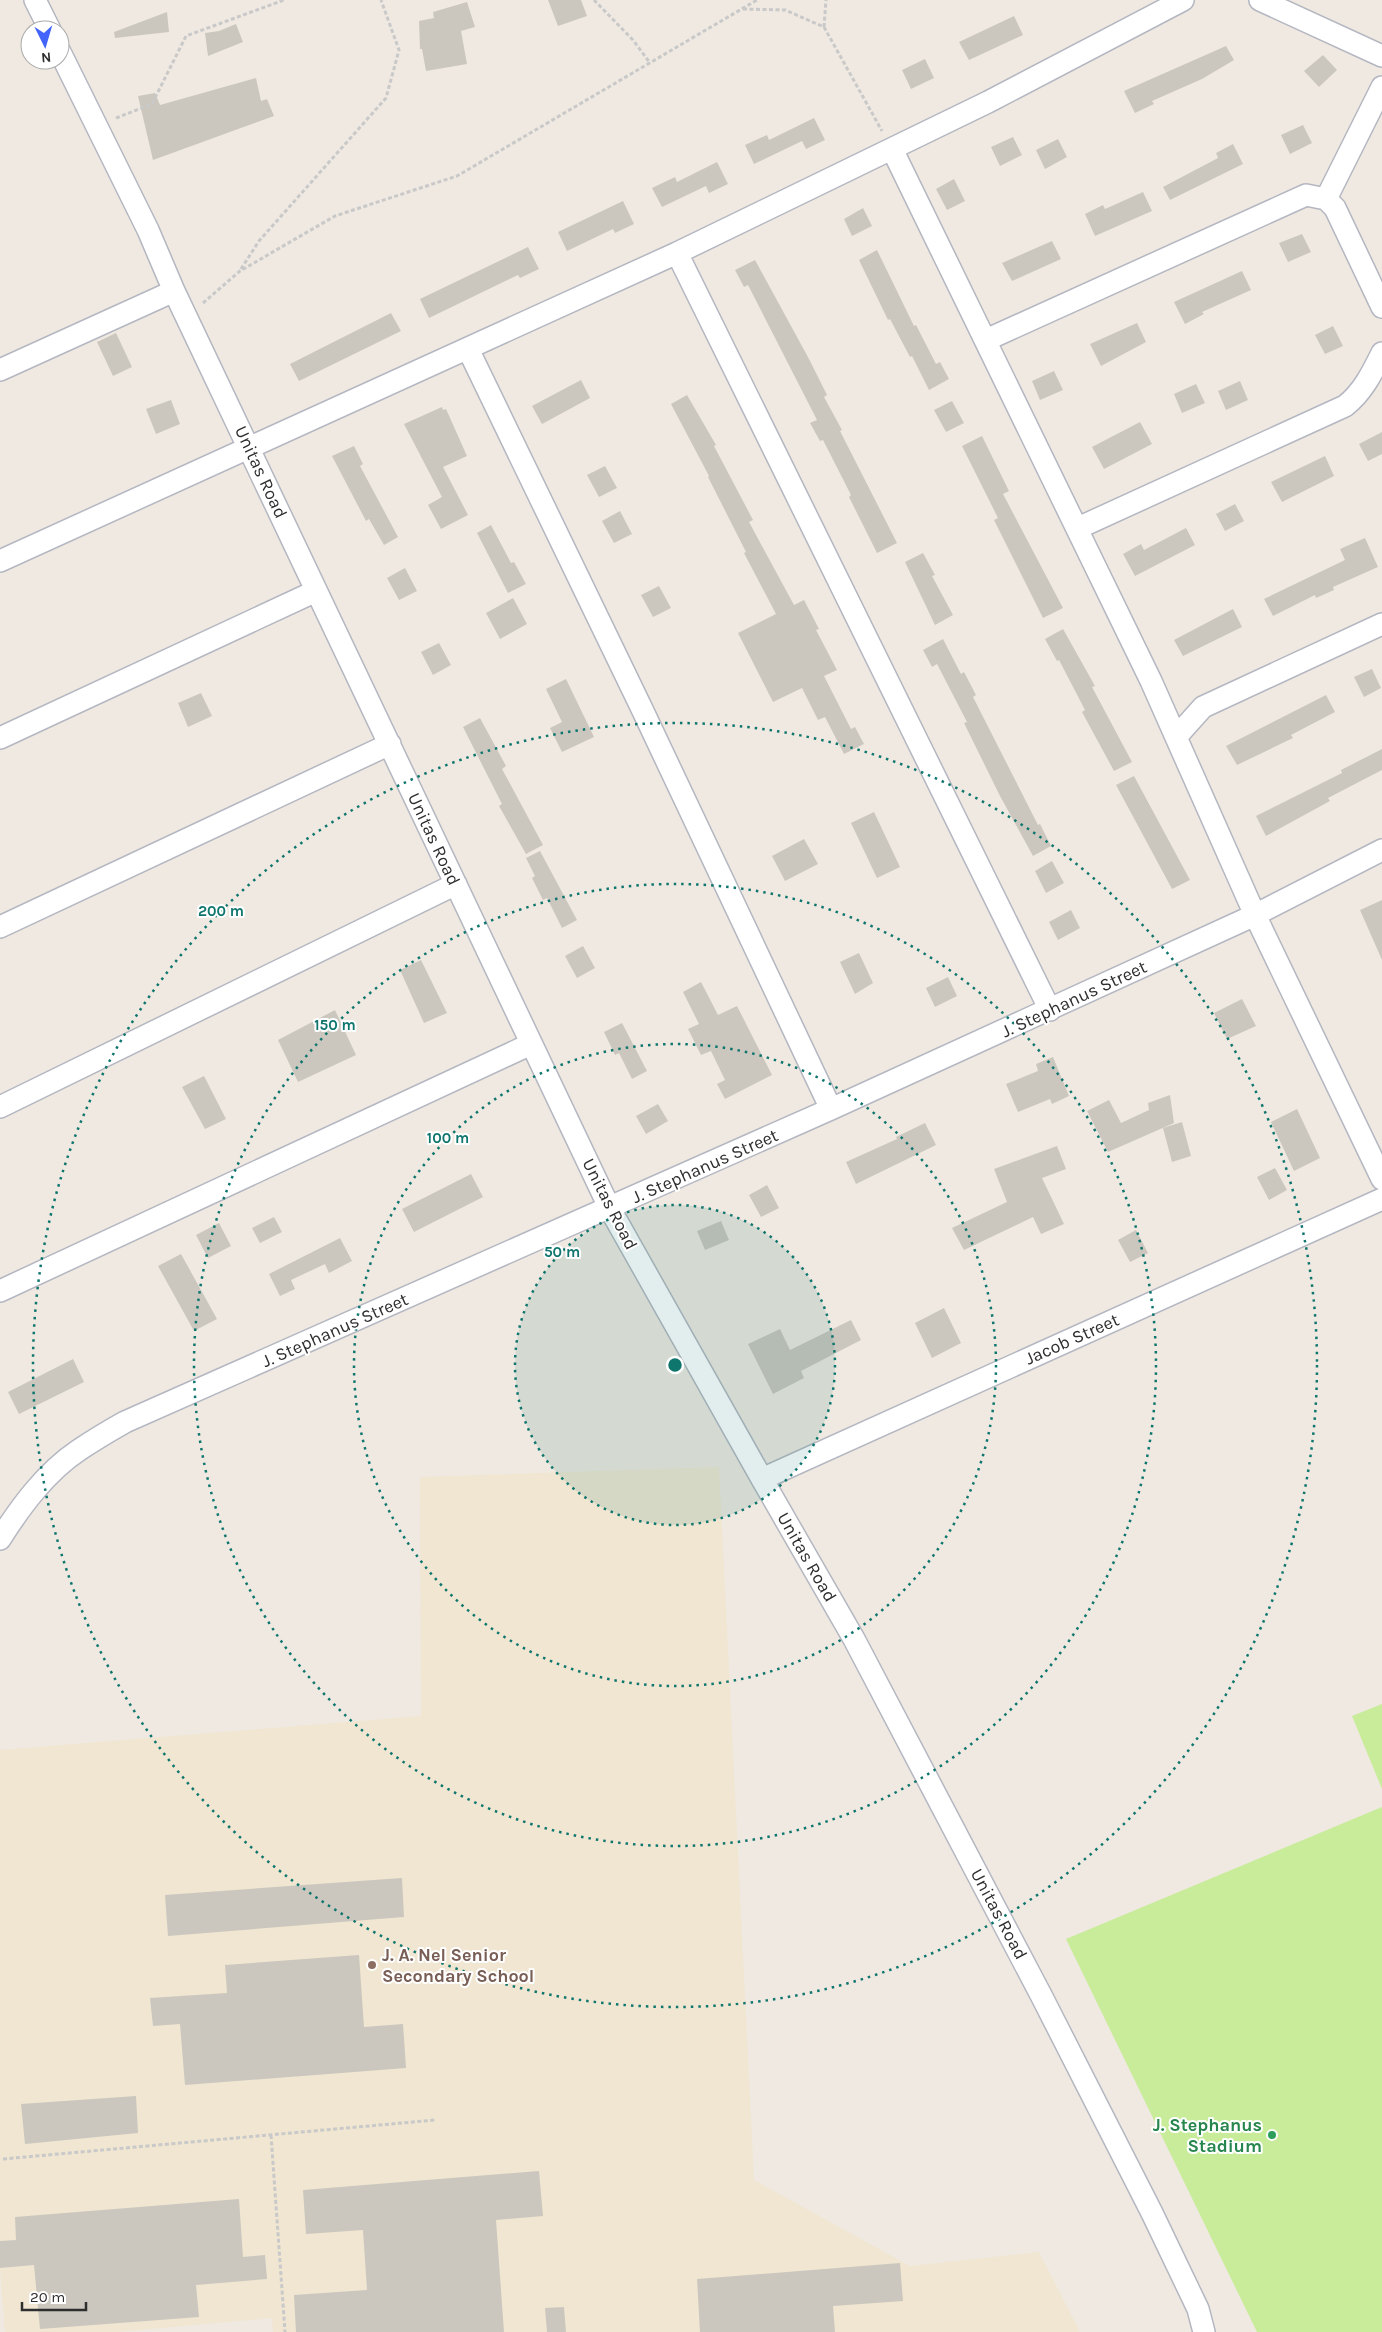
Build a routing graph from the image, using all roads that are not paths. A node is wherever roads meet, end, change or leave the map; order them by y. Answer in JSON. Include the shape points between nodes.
{"nodes":[{"id":1,"x":35,"y":0,"type":"edge"},
{"id":2,"x":1183,"y":0,"type":"edge"},
{"id":3,"x":1260,"y":0,"type":"edge"},
{"id":4,"x":45,"y":20,"type":"edge"},
{"id":5,"x":1382,"y":56,"type":"edge"},
{"id":6,"x":69,"y":70,"type":"edge"},
{"id":7,"x":1382,"y":87,"type":"edge"},
{"id":8,"x":892,"y":149,"type":"junction"},
{"id":9,"x":1326,"y":200,"type":"junction"},
{"id":10,"x":676,"y":253,"type":"junction"},
{"id":11,"x":174,"y":291,"type":"junction"},
{"id":12,"x":1382,"y":307,"type":"edge"},
{"id":13,"x":986,"y":340,"type":"junction"},
{"id":14,"x":468,"y":349,"type":"junction"},
{"id":15,"x":1382,"y":353,"type":"edge"},
{"id":16,"x":0,"y":369,"type":"edge"},
{"id":17,"x":250,"y":446,"type":"junction"},
{"id":18,"x":1078,"y":528,"type":"junction"},
{"id":19,"x":0,"y":561,"type":"edge"},
{"id":20,"x":316,"y":591,"type":"junction"},
{"id":21,"x":1382,"y":624,"type":"edge"},
{"id":22,"x":1176,"y":736,"type":"junction"},
{"id":23,"x":0,"y":738,"type":"edge"},
{"id":24,"x":390,"y":744,"type":"junction"},
{"id":25,"x":1382,"y":850,"type":"edge"},
{"id":26,"x":456,"y":884,"type":"junction"},
{"id":27,"x":1255,"y":915,"type":"junction"},
{"id":28,"x":0,"y":927,"type":"edge"},
{"id":29,"x":1050,"y":1010,"type":"junction"},
{"id":30,"x":531,"y":1044,"type":"junction"},
{"id":31,"x":0,"y":1107,"type":"edge"},
{"id":32,"x":831,"y":1109,"type":"junction"},
{"id":33,"x":1382,"y":1178,"type":"edge"},
{"id":34,"x":1382,"y":1199,"type":"edge"},
{"id":35,"x":610,"y":1209,"type":"junction"},
{"id":36,"x":0,"y":1291,"type":"edge"},
{"id":37,"x":762,"y":1479,"type":"junction"},
{"id":38,"x":0,"y":1539,"type":"edge"},
{"id":39,"x":1204,"y":2332,"type":"edge"}],
"edges":[{"from":1,"to":4,"type":"street"},
{"from":2,"to":8,"type":"street"},
{"from":3,"to":5,"type":"street"},
{"from":6,"to":11,"type":"street","name":"Unitas Road","via":[[148,230]]},
{"from":7,"to":9,"type":"street"},
{"from":8,"to":10,"type":"street"},
{"from":8,"to":13,"type":"street"},
{"from":9,"to":12,"type":"street","via":[[1335,208]]},
{"from":9,"to":13,"type":"street","via":[[1306,195]]},
{"from":10,"to":14,"type":"street"},
{"from":10,"to":29,"type":"street"},
{"from":11,"to":16,"type":"street"},
{"from":11,"to":17,"type":"street","name":"Unitas Road"},
{"from":13,"to":18,"type":"street"},
{"from":14,"to":17,"type":"street"},
{"from":14,"to":32,"type":"street"},
{"from":15,"to":18,"type":"street","via":[[1366,384],[1345,406]]},
{"from":17,"to":19,"type":"street"},
{"from":17,"to":20,"type":"street","name":"Unitas Road"},
{"from":18,"to":22,"type":"street"},
{"from":20,"to":23,"type":"street"},
{"from":20,"to":24,"type":"street","name":"Unitas Road"},
{"from":21,"to":22,"type":"street","via":[[1203,707]]},
{"from":22,"to":27,"type":"street"},
{"from":24,"to":26,"type":"street","name":"Unitas Road"},
{"from":24,"to":28,"type":"street"},
{"from":25,"to":27,"type":"street","name":"J. Stephanus Street"},
{"from":26,"to":30,"type":"street","name":"Unitas Road"},
{"from":26,"to":31,"type":"street"},
{"from":27,"to":29,"type":"street","name":"J. Stephanus Street"},
{"from":27,"to":33,"type":"street"},
{"from":29,"to":32,"type":"street","name":"J. Stephanus Street"},
{"from":30,"to":35,"type":"street","name":"Unitas Road"},
{"from":30,"to":36,"type":"street"},
{"from":32,"to":35,"type":"street","name":"J. Stephanus Street"},
{"from":34,"to":37,"type":"street","name":"Jacob Street"},
{"from":35,"to":37,"type":"street","name":"Unitas Road"},
{"from":35,"to":38,"type":"street","name":"J. Stephanus Street","via":[[125,1422],[77,1451],[42,1483],[17,1511]]},
{"from":37,"to":39,"type":"street","name":"Unitas Road","via":[[854,1639],[1038,1988],[1152,2213],[1198,2309]]}]}
